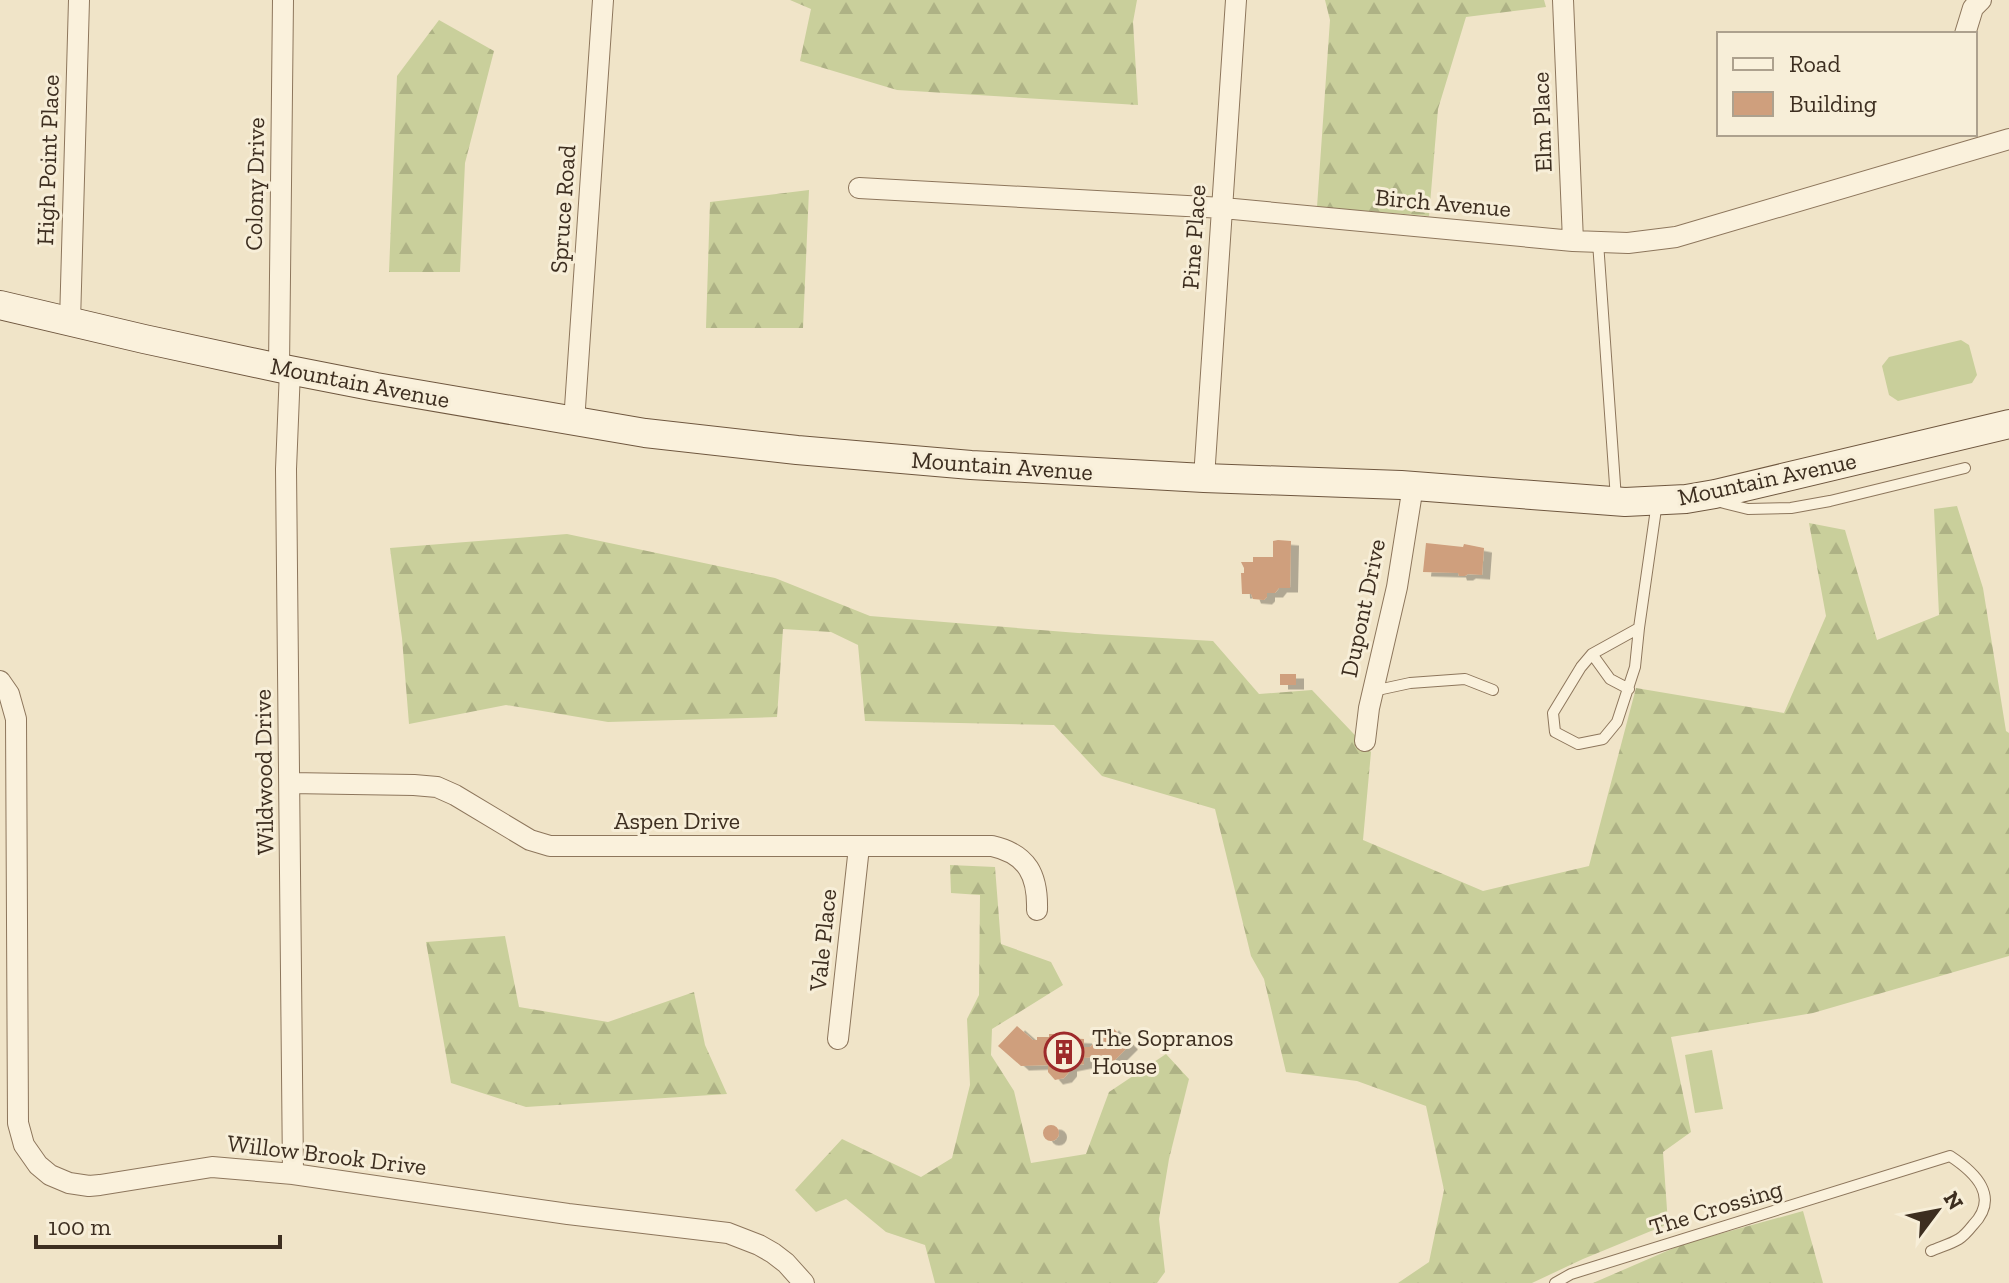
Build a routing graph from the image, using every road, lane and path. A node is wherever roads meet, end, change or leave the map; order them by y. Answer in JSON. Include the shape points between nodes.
{"nodes":[{"id":1,"x":79,"y":0,"type":"edge"},
{"id":2,"x":283,"y":0,"type":"edge"},
{"id":3,"x":603,"y":0,"type":"edge"},
{"id":4,"x":1236,"y":0,"type":"edge"},
{"id":5,"x":1563,"y":0,"type":"edge"},
{"id":6,"x":1981,"y":0,"type":"edge"},
{"id":7,"x":1966,"y":32,"type":"edge"},
{"id":8,"x":2009,"y":139,"type":"edge"},
{"id":9,"x":1975,"y":141,"type":"edge"},
{"id":10,"x":859,"y":188,"type":"dead end"},
{"id":11,"x":1223,"y":208,"type":"junction"},
{"id":12,"x":1573,"y":241,"type":"junction"},
{"id":13,"x":1598,"y":242,"type":"junction"},
{"id":14,"x":0,"y":305,"type":"edge"},
{"id":15,"x":70,"y":322,"type":"junction"},
{"id":16,"x":284,"y":369,"type":"junction"},
{"id":17,"x":574,"y":422,"type":"junction"},
{"id":18,"x":2009,"y":424,"type":"edge"},
{"id":19,"x":1965,"y":468,"type":"dead end"},
{"id":20,"x":1204,"y":478,"type":"junction"},
{"id":21,"x":1413,"y":486,"type":"junction"},
{"id":22,"x":1699,"y":496,"type":"junction"},
{"id":23,"x":1616,"y":501,"type":"junction"},
{"id":24,"x":1657,"y":502,"type":"junction"},
{"id":25,"x":1639,"y":628,"type":"junction"},
{"id":26,"x":1592,"y":654,"type":"junction"},
{"id":27,"x":0,"y":681,"type":"edge"},
{"id":28,"x":1629,"y":689,"type":"junction"},
{"id":29,"x":1493,"y":690,"type":"dead end"},
{"id":30,"x":1373,"y":691,"type":"junction"},
{"id":31,"x":1365,"y":741,"type":"dead end"},
{"id":32,"x":290,"y":783,"type":"junction"},
{"id":33,"x":859,"y":847,"type":"junction"},
{"id":34,"x":1037,"y":910,"type":"dead end"},
{"id":35,"x":838,"y":1039,"type":"dead end"},
{"id":36,"x":293,"y":1174,"type":"junction"},
{"id":37,"x":1931,"y":1251,"type":"dead end"},
{"id":38,"x":804,"y":1283,"type":"edge"},
{"id":39,"x":1555,"y":1283,"type":"edge"}],
"edges":[{"from":1,"to":15,"type":"street","name":"High Point Place"},
{"from":2,"to":16,"type":"street","name":"Colony Drive"},
{"from":3,"to":17,"type":"street","name":"Spruce Road"},
{"from":4,"to":11,"type":"street","name":"Pine Place"},
{"from":5,"to":12,"type":"street","name":"Elm Place"},
{"from":6,"to":7,"type":"street"},
{"from":8,"to":9,"type":"street","name":"Birch Avenue"},
{"from":9,"to":13,"type":"street","name":"Birch Avenue","via":[[1676,237]]},
{"from":10,"to":11,"type":"street","name":"Birch Avenue"},
{"from":11,"to":12,"type":"street","name":"Birch Avenue"},
{"from":11,"to":20,"type":"street","name":"Pine Place"},
{"from":12,"to":13,"type":"street","name":"Birch Avenue"},
{"from":13,"to":23,"type":"lane"},
{"from":14,"to":15,"type":"street","name":"Mountain Avenue"},
{"from":15,"to":16,"type":"street","name":"Mountain Avenue"},
{"from":16,"to":17,"type":"street","name":"Mountain Avenue"},
{"from":16,"to":32,"type":"street","name":"Wildwood Drive"},
{"from":17,"to":20,"type":"street","name":"Mountain Avenue","via":[[842,454]]},
{"from":18,"to":22,"type":"street","name":"Mountain Avenue"},
{"from":19,"to":22,"type":"lane","via":[[1791,508],[1748,509]]},
{"from":20,"to":21,"type":"street","name":"Mountain Avenue"},
{"from":21,"to":23,"type":"street","name":"Mountain Avenue"},
{"from":21,"to":30,"type":"street","name":"Dupont Drive"},
{"from":22,"to":24,"type":"street","name":"Mountain Avenue"},
{"from":23,"to":24,"type":"street","name":"Mountain Avenue"},
{"from":24,"to":25,"type":"lane"},
{"from":25,"to":26,"type":"lane"},
{"from":25,"to":28,"type":"lane"},
{"from":26,"to":28,"type":"lane","via":[[1610,679]]},
{"from":26,"to":28,"type":"lane","via":[[1553,713],[1555,732],[1578,744],[1603,739],[1617,722]]},
{"from":27,"to":36,"type":"street","name":"Willow Brook Drive","via":[[16,719],[18,1123],[28,1152],[50,1175],[79,1185],[212,1167]]},
{"from":29,"to":30,"type":"lane","via":[[1465,679]]},
{"from":30,"to":31,"type":"street","name":"Dupont Drive"},
{"from":32,"to":33,"type":"street","name":"Aspen Drive","via":[[437,787],[550,846]]},
{"from":32,"to":36,"type":"street","name":"Wildwood Drive"},
{"from":33,"to":34,"type":"street","name":"Aspen Drive","via":[[1002,848],[1032,873]]},
{"from":33,"to":35,"type":"street","name":"Vale Place"},
{"from":36,"to":38,"type":"street","name":"Willow Brook Drive","via":[[728,1233],[773,1253]]},
{"from":37,"to":39,"type":"lane","name":"The Crossing","via":[[1960,1239],[1982,1215],[1982,1187],[1950,1156]]}]}
